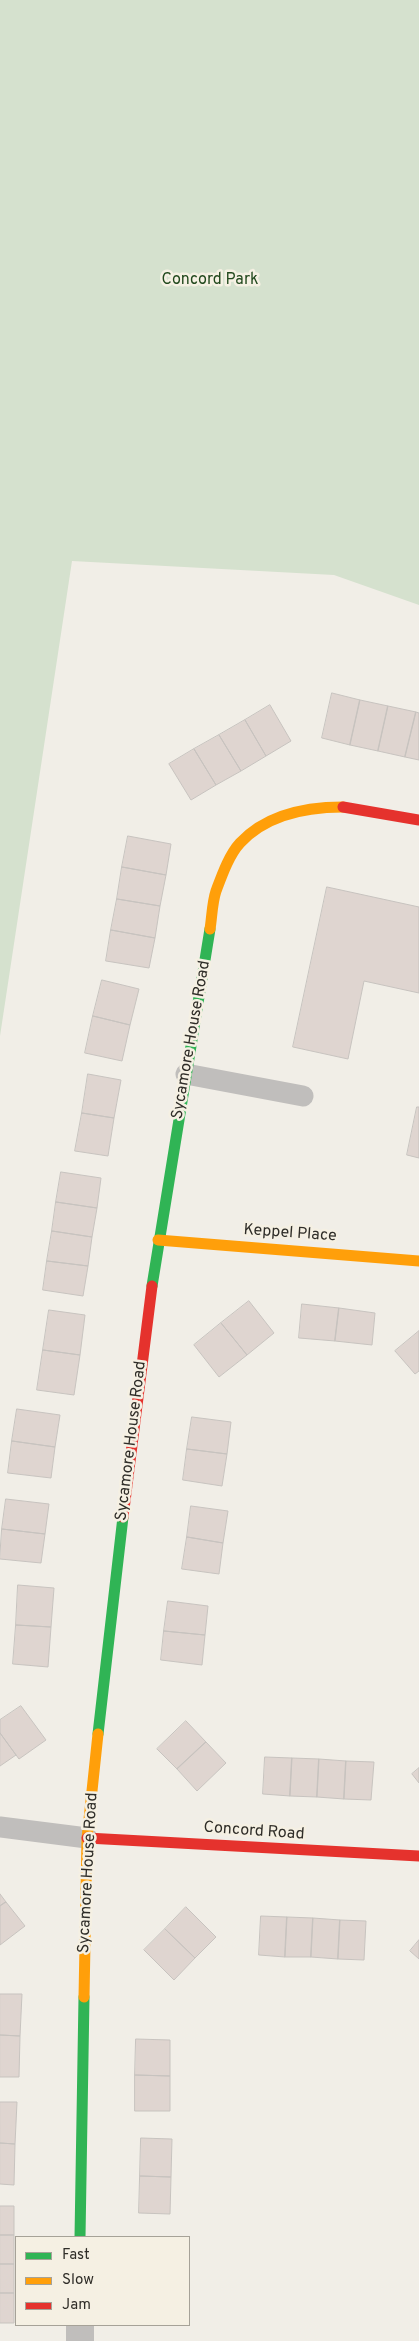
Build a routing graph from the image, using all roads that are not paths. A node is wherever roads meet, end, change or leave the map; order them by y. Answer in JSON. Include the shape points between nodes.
{"nodes":[{"id":1,"x":419,"y":820,"type":"edge"},
{"id":2,"x":186,"y":1074,"type":"junction"},
{"id":3,"x":303,"y":1096,"type":"dead end"},
{"id":4,"x":158,"y":1240,"type":"junction"},
{"id":5,"x":419,"y":1260,"type":"edge"},
{"id":6,"x":0,"y":1827,"type":"edge"},
{"id":7,"x":87,"y":1838,"type":"junction"},
{"id":8,"x":419,"y":1856,"type":"edge"},
{"id":9,"x":80,"y":2236,"type":"edge"},
{"id":10,"x":80,"y":2326,"type":"edge"},
{"id":11,"x":80,"y":2341,"type":"edge"}],
"edges":[{"from":1,"to":2,"type":"street","name":"Sycamore House Road","via":[[356,807],[331,806],[278,818],[256,829],[238,846],[216,892]]},
{"from":2,"to":3,"type":"lane"},
{"from":2,"to":4,"type":"street","name":"Sycamore House Road"},
{"from":4,"to":5,"type":"street","name":"Keppel Place"},
{"from":4,"to":7,"type":"street","name":"Sycamore House Road","via":[[120,1537]]},
{"from":6,"to":7,"type":"lane"},
{"from":7,"to":8,"type":"street","name":"Concord Road"},
{"from":7,"to":9,"type":"street","name":"Sycamore House Road"},
{"from":10,"to":11,"type":"street"}]}
